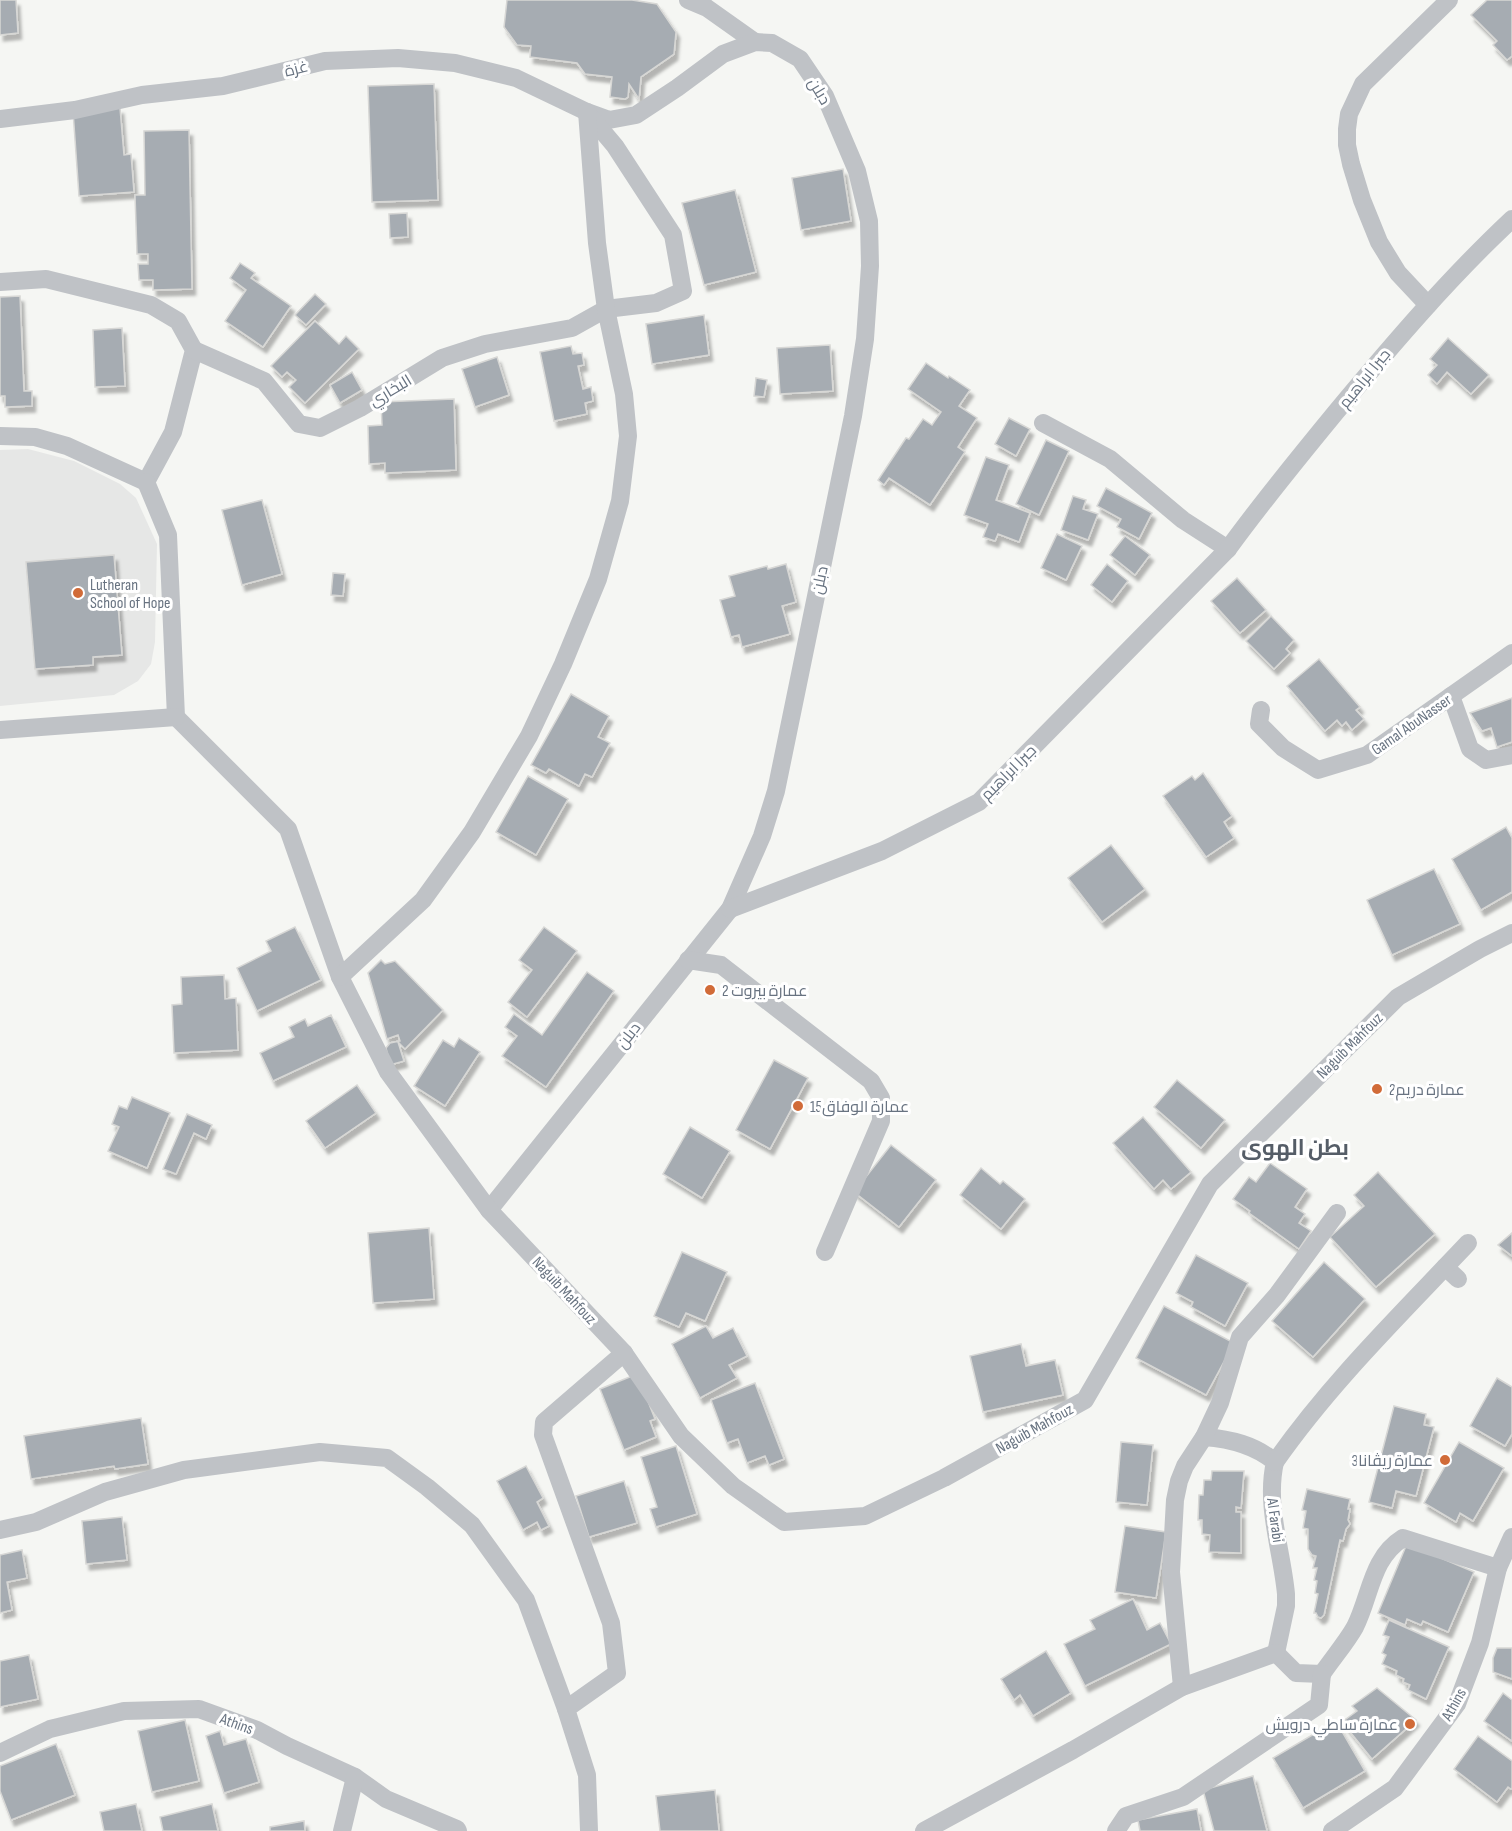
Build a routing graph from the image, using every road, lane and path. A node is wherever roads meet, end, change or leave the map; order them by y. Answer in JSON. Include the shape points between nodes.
{"nodes":[{"id":1,"x":688,"y":0,"type":"edge"},
{"id":2,"x":1449,"y":0,"type":"edge"},
{"id":3,"x":755,"y":42,"type":"junction"},
{"id":4,"x":587,"y":112,"type":"junction"},
{"id":5,"x":0,"y":119,"type":"edge"},
{"id":6,"x":1512,"y":219,"type":"edge"},
{"id":7,"x":0,"y":282,"type":"edge"},
{"id":8,"x":1428,"y":305,"type":"junction"},
{"id":9,"x":606,"y":309,"type":"junction"},
{"id":10,"x":194,"y":350,"type":"junction"},
{"id":11,"x":1043,"y":423,"type":"dead end"},
{"id":12,"x":0,"y":436,"type":"edge"},
{"id":13,"x":146,"y":482,"type":"junction"},
{"id":14,"x":1228,"y":549,"type":"junction"},
{"id":15,"x":1512,"y":653,"type":"edge"},
{"id":16,"x":1451,"y":696,"type":"junction"},
{"id":17,"x":1261,"y":710,"type":"dead end"},
{"id":18,"x":176,"y":717,"type":"junction"},
{"id":19,"x":0,"y":730,"type":"edge"},
{"id":20,"x":1512,"y":755,"type":"edge"},
{"id":21,"x":730,"y":909,"type":"junction"},
{"id":22,"x":1512,"y":933,"type":"edge"},
{"id":23,"x":688,"y":960,"type":"junction"},
{"id":24,"x":340,"y":977,"type":"junction"},
{"id":25,"x":489,"y":1210,"type":"junction"},
{"id":26,"x":1337,"y":1213,"type":"dead end"},
{"id":27,"x":1468,"y":1243,"type":"dead end"},
{"id":28,"x":825,"y":1252,"type":"dead end"},
{"id":29,"x":1445,"y":1267,"type":"junction"},
{"id":30,"x":1458,"y":1279,"type":"dead end"},
{"id":31,"x":624,"y":1353,"type":"junction"},
{"id":32,"x":1204,"y":1437,"type":"junction"},
{"id":33,"x":1275,"y":1462,"type":"junction"},
{"id":34,"x":0,"y":1530,"type":"edge"},
{"id":35,"x":1512,"y":1537,"type":"edge"},
{"id":36,"x":1498,"y":1568,"type":"junction"},
{"id":37,"x":1276,"y":1653,"type":"junction"},
{"id":38,"x":1322,"y":1674,"type":"junction"},
{"id":39,"x":1182,"y":1687,"type":"junction"},
{"id":40,"x":566,"y":1709,"type":"junction"},
{"id":41,"x":0,"y":1753,"type":"edge"},
{"id":42,"x":355,"y":1777,"type":"junction"},
{"id":43,"x":342,"y":1831,"type":"edge"},
{"id":44,"x":458,"y":1831,"type":"edge"},
{"id":45,"x":590,"y":1831,"type":"edge"},
{"id":46,"x":924,"y":1831,"type":"edge"},
{"id":47,"x":1116,"y":1831,"type":"edge"},
{"id":48,"x":1332,"y":1831,"type":"edge"}],
"edges":[{"from":1,"to":3,"type":"street","via":[[707,8]]},
{"from":2,"to":8,"type":"street","via":[[1363,84],[1349,114],[1347,129],[1351,164],[1379,242],[1398,273]]},
{"from":3,"to":4,"type":"street","via":[[723,54],[636,115],[609,120]]},
{"from":3,"to":21,"type":"street","name":"دبلن","via":[[772,43],[800,59],[825,96],[857,171],[869,221],[870,266],[866,339],[853,416],[778,780],[762,836]]},
{"from":4,"to":5,"type":"street","name":"غزة","via":[[516,78],[455,63],[398,58],[325,61],[224,86],[142,95],[75,110]]},
{"from":4,"to":9,"type":"street"},
{"from":4,"to":9,"type":"street","via":[[615,146],[673,235],[683,291],[656,303]]},
{"from":6,"to":8,"type":"street","name":"جبرا ابراهيم"},
{"from":7,"to":10,"type":"street","via":[[46,279],[151,305],[178,321]]},
{"from":8,"to":14,"type":"street","name":"جبرا ابراهيم","via":[[1392,344]]},
{"from":9,"to":10,"type":"street","name":"البخاري","via":[[572,328],[485,344],[442,358],[320,428],[299,424],[264,381]]},
{"from":9,"to":24,"type":"street","via":[[624,394],[628,435],[620,501],[598,579],[529,736],[472,832],[423,900]]},
{"from":10,"to":13,"type":"street","via":[[173,432]]},
{"from":11,"to":14,"type":"street","via":[[1110,459],[1183,520]]},
{"from":12,"to":13,"type":"street","via":[[34,437],[67,446]]},
{"from":13,"to":18,"type":"street","via":[[168,536]]},
{"from":14,"to":21,"type":"street","name":"جبرا ابراهيم","via":[[979,802],[882,851]]},
{"from":15,"to":16,"type":"street","name":"Gamal AbuNasser"},
{"from":16,"to":17,"type":"street","name":"Gamal AbuNasser","via":[[1367,755],[1318,771],[1283,748],[1259,724]]},
{"from":16,"to":20,"type":"street","via":[[1470,749],[1486,760]]},
{"from":18,"to":19,"type":"street"},
{"from":18,"to":24,"type":"street","name":"Naguib Mahfouz","via":[[288,829]]},
{"from":21,"to":23,"type":"street","name":"دبلن"},
{"from":22,"to":31,"type":"street","name":"Naguib Mahfouz","via":[[1398,997],[1210,1184],[1085,1400],[944,1478],[865,1516],[784,1522],[733,1486],[681,1436]]},
{"from":23,"to":25,"type":"street","name":"دبلن"},
{"from":23,"to":28,"type":"street","via":[[721,965],[871,1081],[881,1098],[881,1121]]},
{"from":24,"to":25,"type":"street","name":"Naguib Mahfouz","via":[[388,1072]]},
{"from":25,"to":31,"type":"street","name":"Naguib Mahfouz"},
{"from":26,"to":32,"type":"street","via":[[1277,1295],[1240,1337],[1220,1403]]},
{"from":27,"to":29,"type":"street"},
{"from":29,"to":30,"type":"street"},
{"from":29,"to":33,"type":"street","via":[[1344,1373]]},
{"from":31,"to":40,"type":"street","via":[[544,1422],[543,1435],[611,1623],[617,1673]]},
{"from":32,"to":33,"type":"street","via":[[1247,1445]]},
{"from":32,"to":39,"type":"street","via":[[1185,1466],[1175,1500],[1171,1572]]},
{"from":33,"to":37,"type":"street","name":"Al Farabi","via":[[1271,1498],[1286,1594]]},
{"from":34,"to":40,"type":"street","via":[[36,1522],[105,1492],[184,1470],[320,1452],[387,1458],[472,1525],[526,1600]]},
{"from":35,"to":36,"type":"street","name":"Athins"},
{"from":36,"to":38,"type":"street","via":[[1403,1538],[1381,1558],[1354,1628]]},
{"from":36,"to":48,"type":"street","name":"Athins","via":[[1480,1643],[1457,1704],[1395,1788]]},
{"from":37,"to":38,"type":"street","via":[[1296,1673]]},
{"from":37,"to":39,"type":"street"},
{"from":38,"to":47,"type":"street","via":[[1319,1706],[1183,1797],[1126,1816]]},
{"from":39,"to":46,"type":"street"},
{"from":40,"to":45,"type":"street","via":[[587,1775]]},
{"from":41,"to":42,"type":"street","name":"Athins","via":[[50,1729],[124,1711],[199,1709],[257,1730]]},
{"from":42,"to":43,"type":"street"},
{"from":42,"to":44,"type":"street","name":"Athins","via":[[386,1799]]}]}
